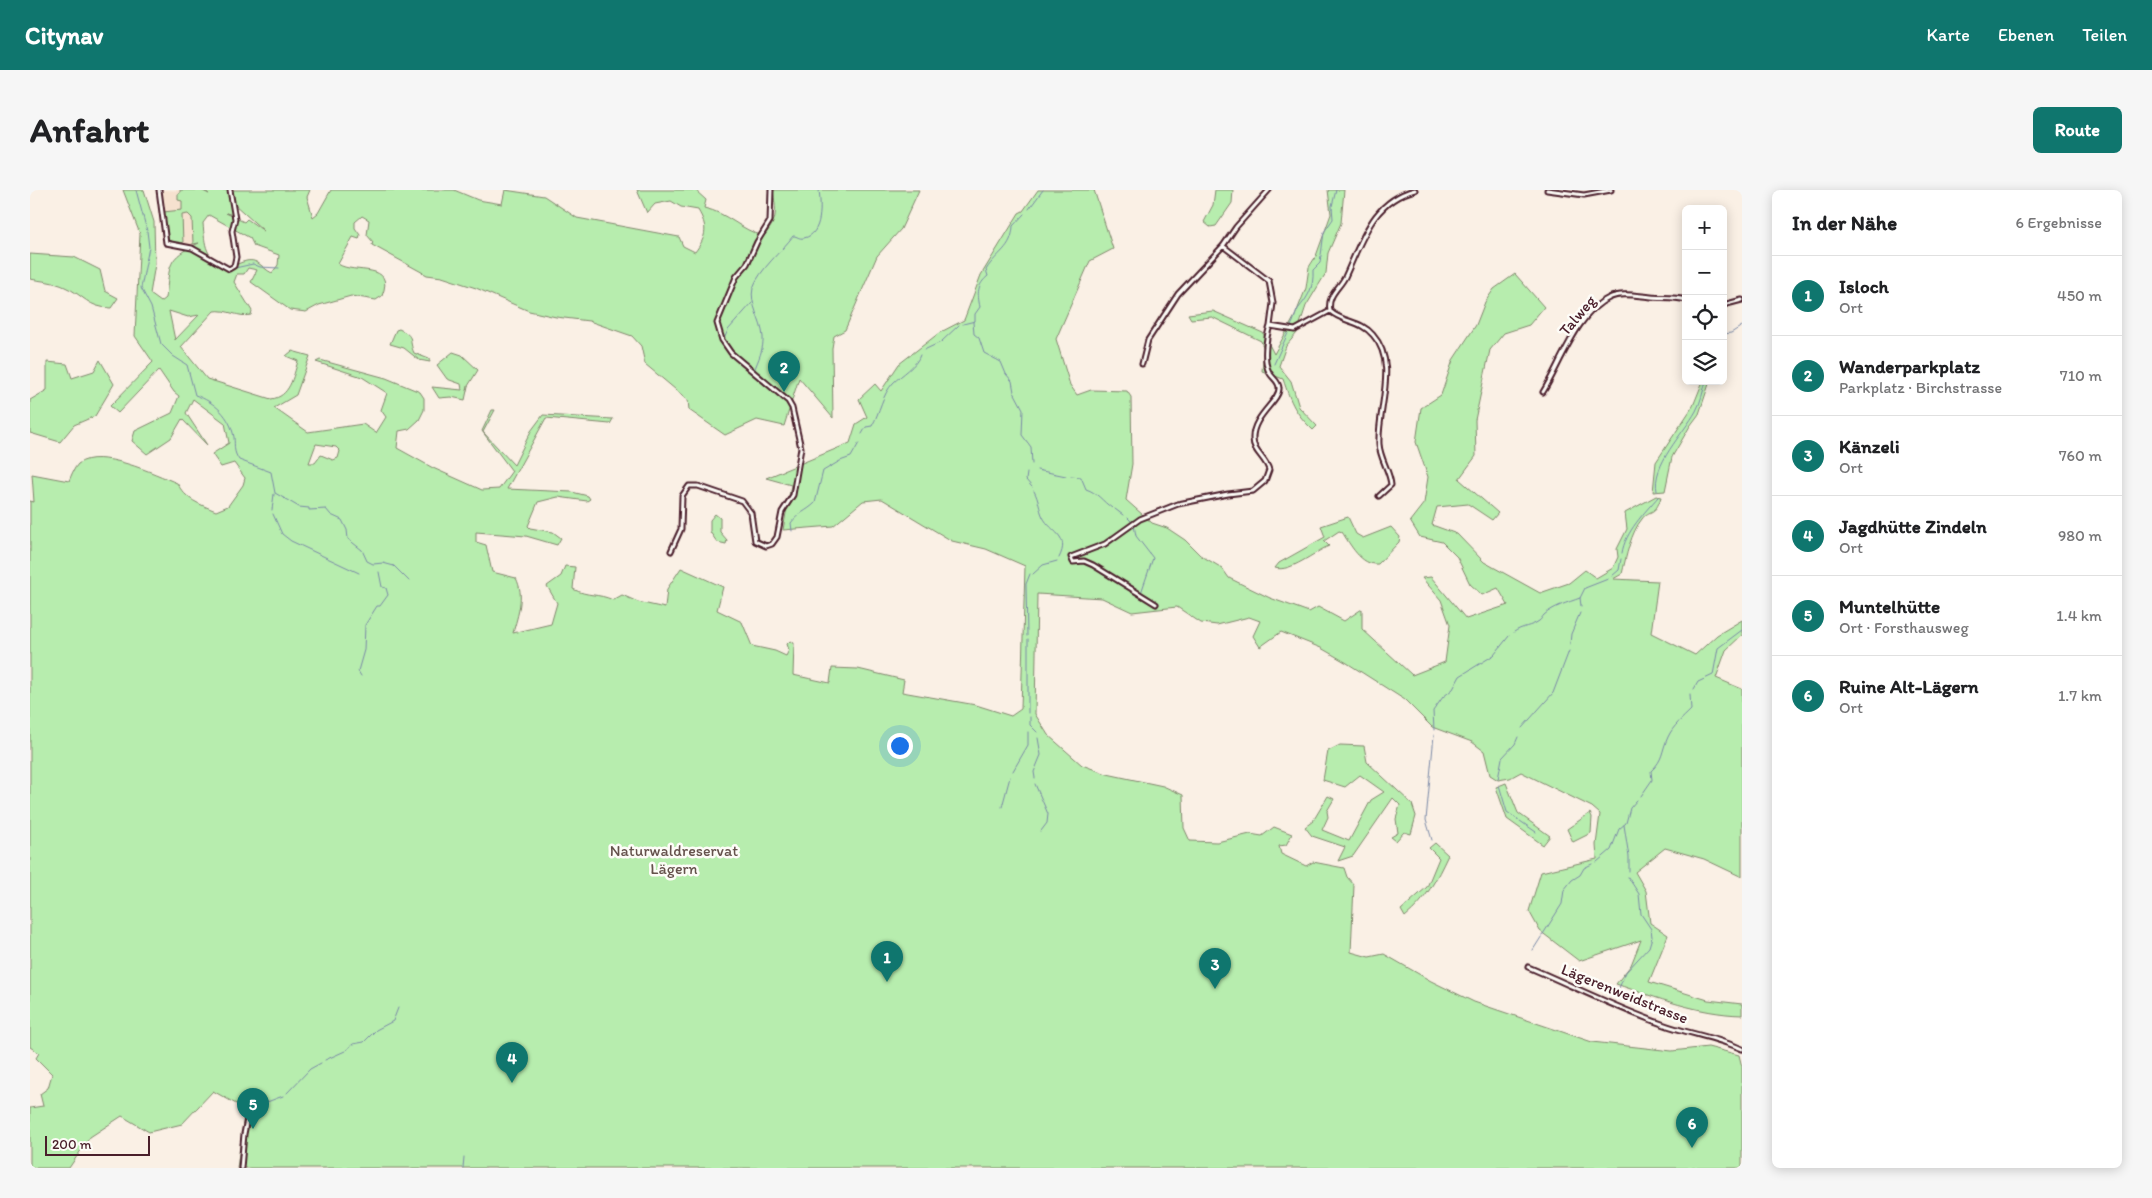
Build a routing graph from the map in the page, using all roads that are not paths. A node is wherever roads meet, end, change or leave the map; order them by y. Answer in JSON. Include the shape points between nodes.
{"nodes":[{"id":1,"x":159,"y":190,"type":"edge"},
{"id":2,"x":230,"y":190,"type":"edge"},
{"id":3,"x":771,"y":190,"type":"edge"},
{"id":4,"x":1269,"y":190,"type":"edge"},
{"id":5,"x":1416,"y":190,"type":"edge"},
{"id":6,"x":1547,"y":190,"type":"edge"},
{"id":7,"x":1612,"y":190,"type":"edge"},
{"id":8,"x":1223,"y":246,"type":"junction"},
{"id":9,"x":1682,"y":300,"type":"edge"},
{"id":10,"x":1742,"y":300,"type":"edge"},
{"id":11,"x":1727,"y":304,"type":"edge"},
{"id":12,"x":1330,"y":311,"type":"junction"},
{"id":13,"x":1270,"y":326,"type":"junction"},
{"id":14,"x":1142,"y":364,"type":"dead end"},
{"id":15,"x":1543,"y":392,"type":"dead end"},
{"id":16,"x":1379,"y":496,"type":"dead end"},
{"id":17,"x":671,"y":550,"type":"dead end"},
{"id":18,"x":1156,"y":604,"type":"dead end"},
{"id":19,"x":1528,"y":967,"type":"dead end"},
{"id":20,"x":1742,"y":1049,"type":"edge"},
{"id":21,"x":244,"y":1107,"type":"dead end"},
{"id":22,"x":241,"y":1168,"type":"edge"}],
"edges":[{"from":1,"to":2,"type":"street","via":[[166,243],[192,248],[230,269],[236,257]]},
{"from":3,"to":17,"type":"street","via":[[770,221],[748,264],[736,277],[718,326],[722,340],[732,353],[781,393],[792,408],[801,448],[793,495],[782,512],[775,542],[766,546],[755,541],[751,513],[740,500],[692,485],[683,493],[682,527]]},
{"from":4,"to":8,"type":"street"},
{"from":5,"to":12,"type":"street","via":[[1387,204],[1365,229],[1345,277],[1330,298]]},
{"from":6,"to":7,"type":"street","via":[[1584,195]]},
{"from":8,"to":13,"type":"street","via":[[1271,283]]},
{"from":8,"to":14,"type":"street","via":[[1178,294],[1148,340]]},
{"from":9,"to":15,"type":"street","name":"Talweg","via":[[1629,295],[1609,297],[1598,304],[1561,355]]},
{"from":10,"to":11,"type":"street"},
{"from":12,"to":13,"type":"street","via":[[1295,330]]},
{"from":12,"to":16,"type":"street","via":[[1364,326],[1381,348],[1386,388],[1379,446],[1391,485]]},
{"from":13,"to":18,"type":"street","via":[[1267,368],[1279,390],[1260,416],[1253,434],[1255,447],[1268,468],[1263,484],[1251,492],[1178,504],[1140,519],[1105,544],[1070,558],[1093,565]]},
{"from":19,"to":20,"type":"street","name":"Lägerenweidstrasse","via":[[1657,1022],[1716,1038]]},
{"from":21,"to":22,"type":"street","via":[[248,1114]]}]}
